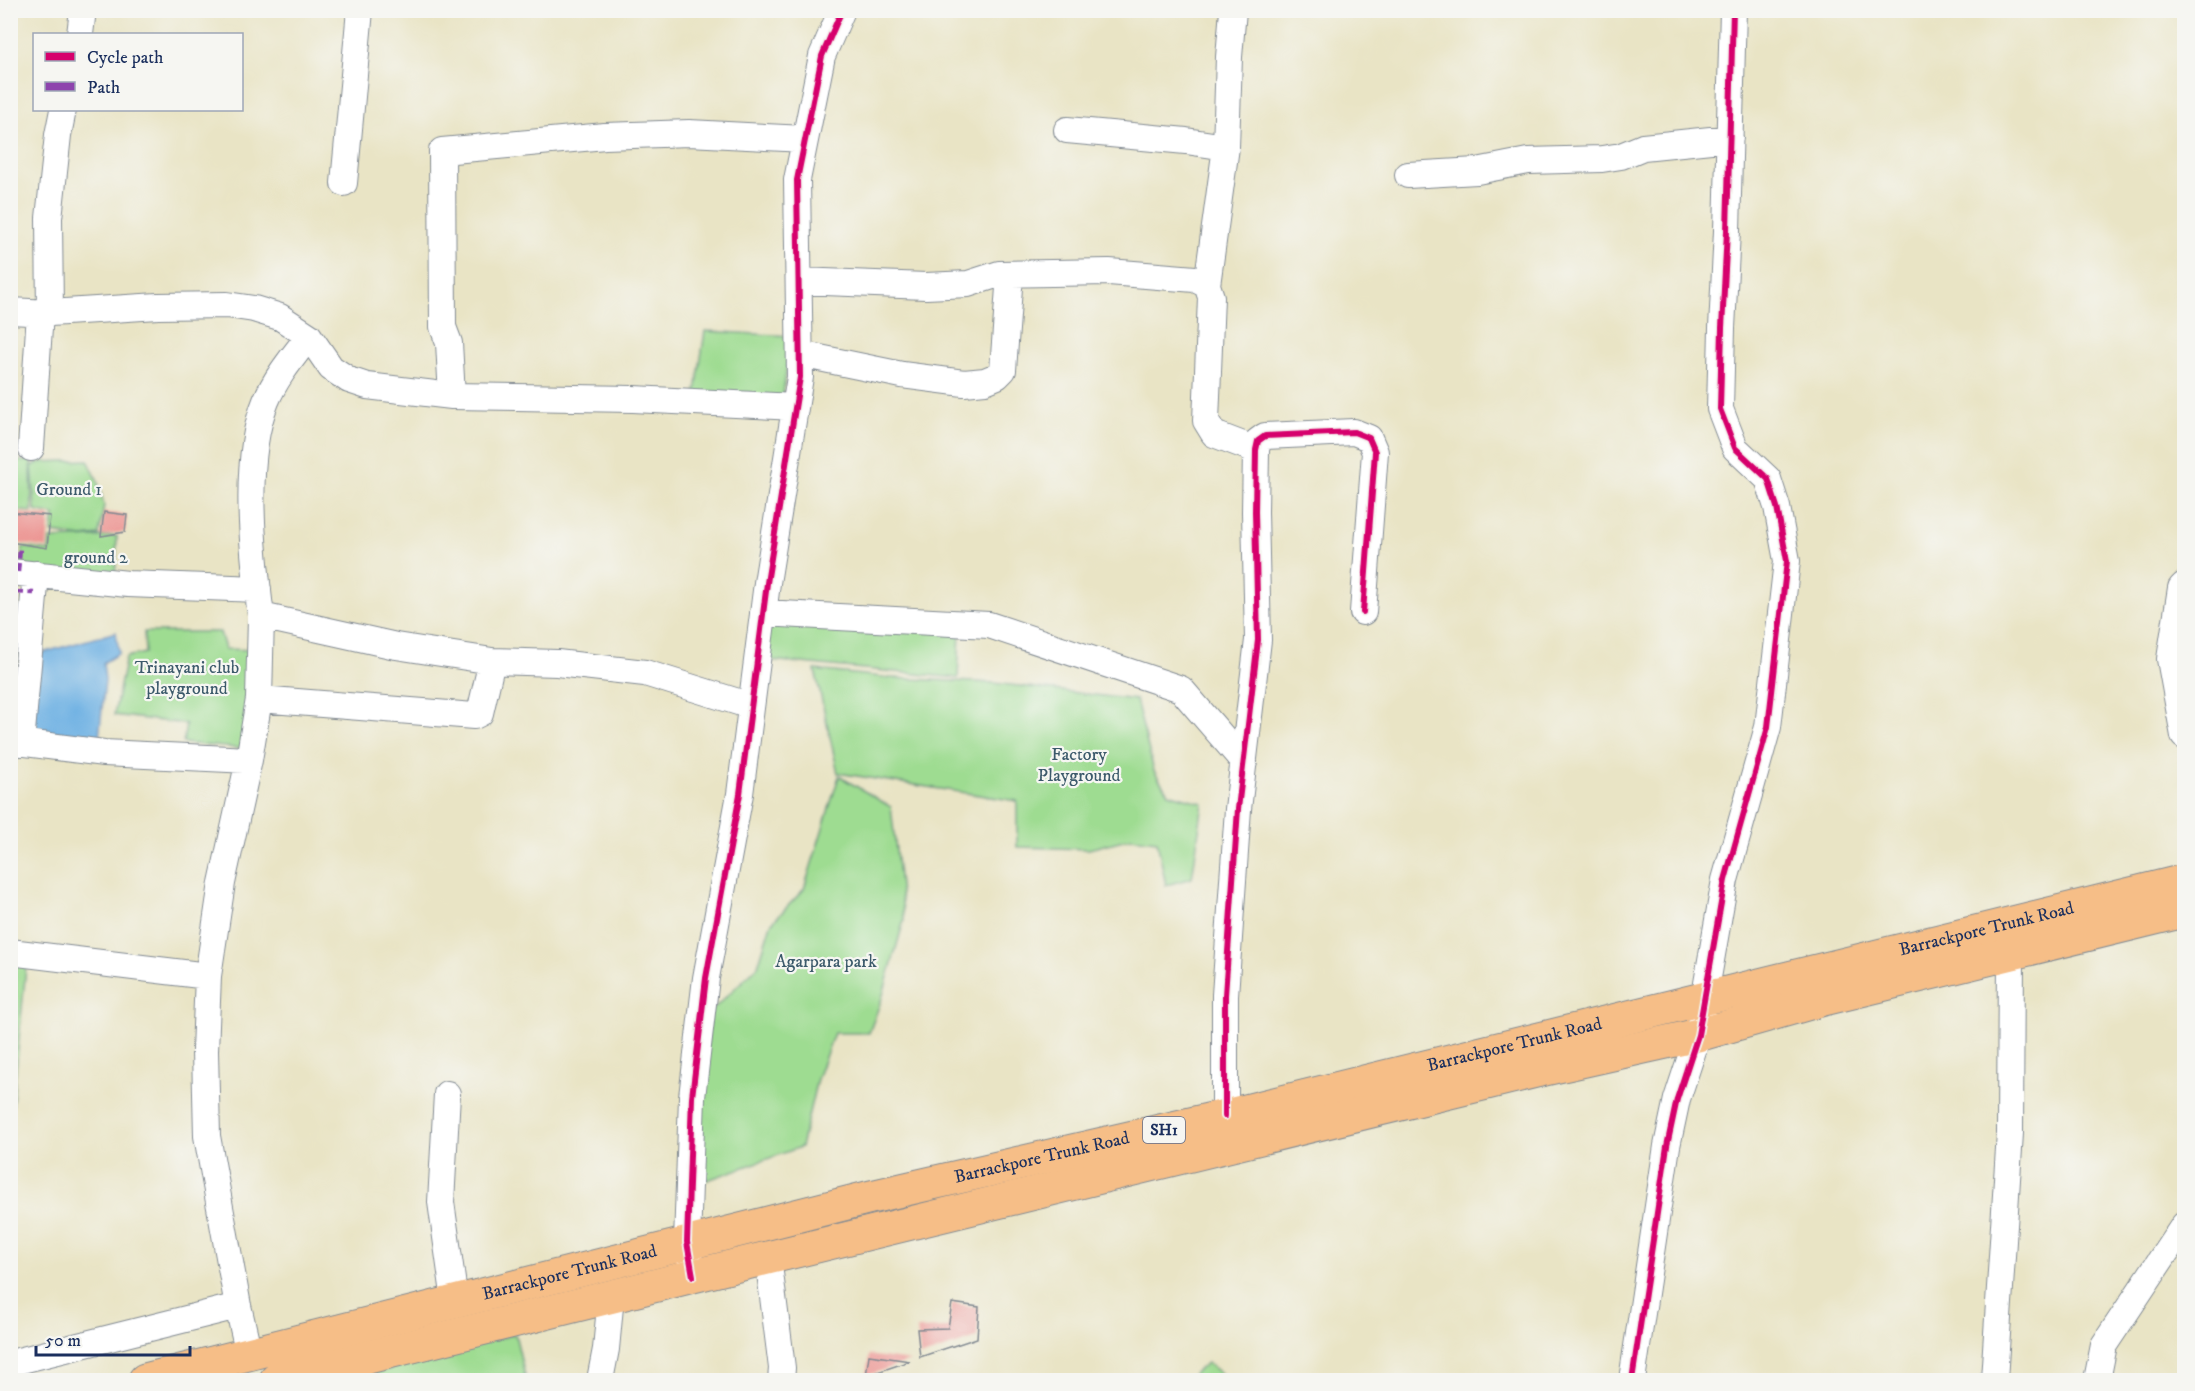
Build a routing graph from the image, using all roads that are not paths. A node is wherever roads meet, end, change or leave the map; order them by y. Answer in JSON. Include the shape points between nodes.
{"nodes":[{"id":1,"x":83,"y":10,"type":"edge"},
{"id":2,"x":360,"y":10,"type":"edge"},
{"id":3,"x":842,"y":10,"type":"edge"},
{"id":4,"x":1233,"y":10,"type":"edge"},
{"id":5,"x":1733,"y":10,"type":"edge"},
{"id":6,"x":80,"y":33,"type":"edge"},
{"id":7,"x":63,"y":111,"type":"edge"},
{"id":8,"x":1067,"y":130,"type":"dead end"},
{"id":9,"x":1730,"y":138,"type":"junction"},
{"id":10,"x":805,"y":139,"type":"junction"},
{"id":11,"x":1226,"y":147,"type":"junction"},
{"id":12,"x":1408,"y":175,"type":"dead end"},
{"id":13,"x":344,"y":183,"type":"dead end"},
{"id":14,"x":1010,"y":274,"type":"junction"},
{"id":15,"x":800,"y":281,"type":"junction"},
{"id":16,"x":1207,"y":285,"type":"junction"},
{"id":17,"x":10,"y":311,"type":"edge"},
{"id":18,"x":45,"y":313,"type":"junction"},
{"id":19,"x":309,"y":336,"type":"junction"},
{"id":20,"x":800,"y":354,"type":"junction"},
{"id":21,"x":452,"y":396,"type":"junction"},
{"id":22,"x":795,"y":407,"type":"junction"},
{"id":23,"x":31,"y":448,"type":"dead end"},
{"id":24,"x":1256,"y":450,"type":"junction"},
{"id":25,"x":10,"y":572,"type":"edge"},
{"id":26,"x":36,"y":574,"type":"junction"},
{"id":27,"x":2184,"y":585,"type":"edge"},
{"id":28,"x":258,"y":589,"type":"junction"},
{"id":29,"x":1363,"y":612,"type":"dead end"},
{"id":30,"x":763,"y":613,"type":"junction"},
{"id":31,"x":261,"y":616,"type":"junction"},
{"id":32,"x":492,"y":662,"type":"junction"},
{"id":33,"x":259,"y":699,"type":"junction"},
{"id":34,"x":751,"y":706,"type":"junction"},
{"id":35,"x":2184,"y":736,"type":"edge"},
{"id":36,"x":16,"y":742,"type":"edge"},
{"id":37,"x":249,"y":760,"type":"junction"},
{"id":38,"x":1244,"y":762,"type":"junction"},
{"id":39,"x":2184,"y":881,"type":"edge"},
{"id":40,"x":2184,"y":911,"type":"edge"},
{"id":41,"x":10,"y":952,"type":"edge"},
{"id":42,"x":2011,"y":952,"type":"junction"},
{"id":43,"x":208,"y":976,"type":"junction"},
{"id":44,"x":1704,"y":998,"type":"junction"},
{"id":45,"x":1698,"y":1035,"type":"junction"},
{"id":46,"x":447,"y":1094,"type":"dead end"},
{"id":47,"x":1225,"y":1116,"type":"junction"},
{"id":48,"x":2184,"y":1225,"type":"edge"},
{"id":49,"x":687,"y":1242,"type":"junction"},
{"id":50,"x":768,"y":1257,"type":"junction"},
{"id":51,"x":693,"y":1276,"type":"junction"},
{"id":52,"x":611,"y":1296,"type":"junction"},
{"id":53,"x":455,"y":1301,"type":"junction"},
{"id":54,"x":238,"y":1306,"type":"junction"},
{"id":55,"x":249,"y":1354,"type":"junction"},
{"id":56,"x":10,"y":1364,"type":"edge"},
{"id":57,"x":145,"y":1380,"type":"edge"},
{"id":58,"x":276,"y":1380,"type":"edge"},
{"id":59,"x":600,"y":1380,"type":"edge"},
{"id":60,"x":781,"y":1380,"type":"edge"},
{"id":61,"x":1632,"y":1380,"type":"edge"},
{"id":62,"x":1994,"y":1380,"type":"edge"},
{"id":63,"x":2097,"y":1380,"type":"edge"}],
"edges":[{"from":1,"to":6,"type":"street"},
{"from":2,"to":13,"type":"street"},
{"from":3,"to":10,"type":"street","via":[[822,56]]},
{"from":4,"to":11,"type":"street"},
{"from":5,"to":9,"type":"street"},
{"from":7,"to":18,"type":"street","via":[[48,218]]},
{"from":8,"to":11,"type":"street"},
{"from":9,"to":12,"type":"street","via":[[1642,147],[1602,159],[1528,161],[1477,171]]},
{"from":9,"to":44,"type":"street","via":[[1720,409],[1735,448],[1768,479],[1787,561],[1768,727],[1725,880]]},
{"from":10,"to":15,"type":"street","via":[[797,180]]},
{"from":10,"to":21,"type":"street","via":[[689,133],[536,141],[442,152],[443,327],[449,343]]},
{"from":11,"to":16,"type":"street"},
{"from":14,"to":15,"type":"street","via":[[968,284],[926,286]]},
{"from":14,"to":16,"type":"street","via":[[1109,272],[1196,279]]},
{"from":14,"to":20,"type":"street","via":[[1004,370],[985,381],[964,383],[902,375]]},
{"from":15,"to":20,"type":"street"},
{"from":16,"to":24,"type":"street","via":[[1211,297],[1206,421],[1214,434]]},
{"from":17,"to":18,"type":"street"},
{"from":18,"to":19,"type":"street","via":[[227,305],[280,317]]},
{"from":18,"to":23,"type":"street"},
{"from":19,"to":21,"type":"street","via":[[331,368],[349,380],[367,386]]},
{"from":19,"to":28,"type":"street","via":[[279,375],[259,425],[252,484]]},
{"from":20,"to":22,"type":"street"},
{"from":21,"to":22,"type":"street"},
{"from":22,"to":30,"type":"street"},
{"from":24,"to":29,"type":"street","via":[[1258,441],[1265,436],[1354,432],[1369,438],[1375,452]]},
{"from":24,"to":38,"type":"street","via":[[1258,640]]},
{"from":25,"to":26,"type":"street"},
{"from":26,"to":28,"type":"street","via":[[138,585]]},
{"from":26,"to":36,"type":"street"},
{"from":27,"to":35,"type":"street","via":[[2170,659]]},
{"from":28,"to":31,"type":"street"},
{"from":30,"to":34,"type":"street"},
{"from":30,"to":38,"type":"street","via":[[989,625],[1181,689]]},
{"from":31,"to":32,"type":"street","via":[[396,646]]},
{"from":31,"to":33,"type":"street"},
{"from":32,"to":33,"type":"street","via":[[483,706],[474,716]]},
{"from":32,"to":34,"type":"street","via":[[557,663],[645,673]]},
{"from":33,"to":37,"type":"street"},
{"from":34,"to":49,"type":"street","via":[[740,794],[706,978],[692,1097]]},
{"from":36,"to":37,"type":"street","via":[[104,753]]},
{"from":37,"to":43,"type":"street","via":[[222,883]]},
{"from":38,"to":47,"type":"street","via":[[1225,995]]},
{"from":39,"to":44,"type":"main road","name":"Barrackpore Trunk Road","number":"SH1"},
{"from":40,"to":42,"type":"main road","name":"Barrackpore Trunk Road","number":"SH1"},
{"from":41,"to":43,"type":"street"},
{"from":42,"to":45,"type":"main road","name":"Barrackpore Trunk Road","number":"SH1"},
{"from":42,"to":62,"type":"street","via":[[2010,1133]]},
{"from":43,"to":54,"type":"street","via":[[207,1136]]},
{"from":44,"to":45,"type":"street"},
{"from":44,"to":47,"type":"main road","name":"Barrackpore Trunk Road","number":"SH1"},
{"from":45,"to":50,"type":"main road","name":"Barrackpore Trunk Road","number":"SH1"},
{"from":45,"to":61,"type":"street","via":[[1677,1099],[1667,1146]]},
{"from":46,"to":53,"type":"street","via":[[441,1202]]},
{"from":47,"to":49,"type":"main road","name":"Barrackpore Trunk Road","number":"SH1"},
{"from":48,"to":63,"type":"street","via":[[2104,1345]]},
{"from":49,"to":51,"type":"street"},
{"from":49,"to":53,"type":"main road","name":"Barrackpore Trunk Road","number":"SH1"},
{"from":50,"to":51,"type":"main road","name":"Barrackpore Trunk Road","number":"SH1"},
{"from":50,"to":60,"type":"street"},
{"from":51,"to":52,"type":"main road","name":"Barrackpore Trunk Road","number":"SH1"},
{"from":52,"to":58,"type":"main road","name":"Barrackpore Trunk Road","number":"SH1"},
{"from":52,"to":59,"type":"street"},
{"from":53,"to":55,"type":"main road","name":"Barrackpore Trunk Road","number":"SH1"},
{"from":54,"to":55,"type":"street"},
{"from":54,"to":56,"type":"street"},
{"from":55,"to":57,"type":"main road","name":"Barrackpore Trunk Road","number":"SH1"}]}
